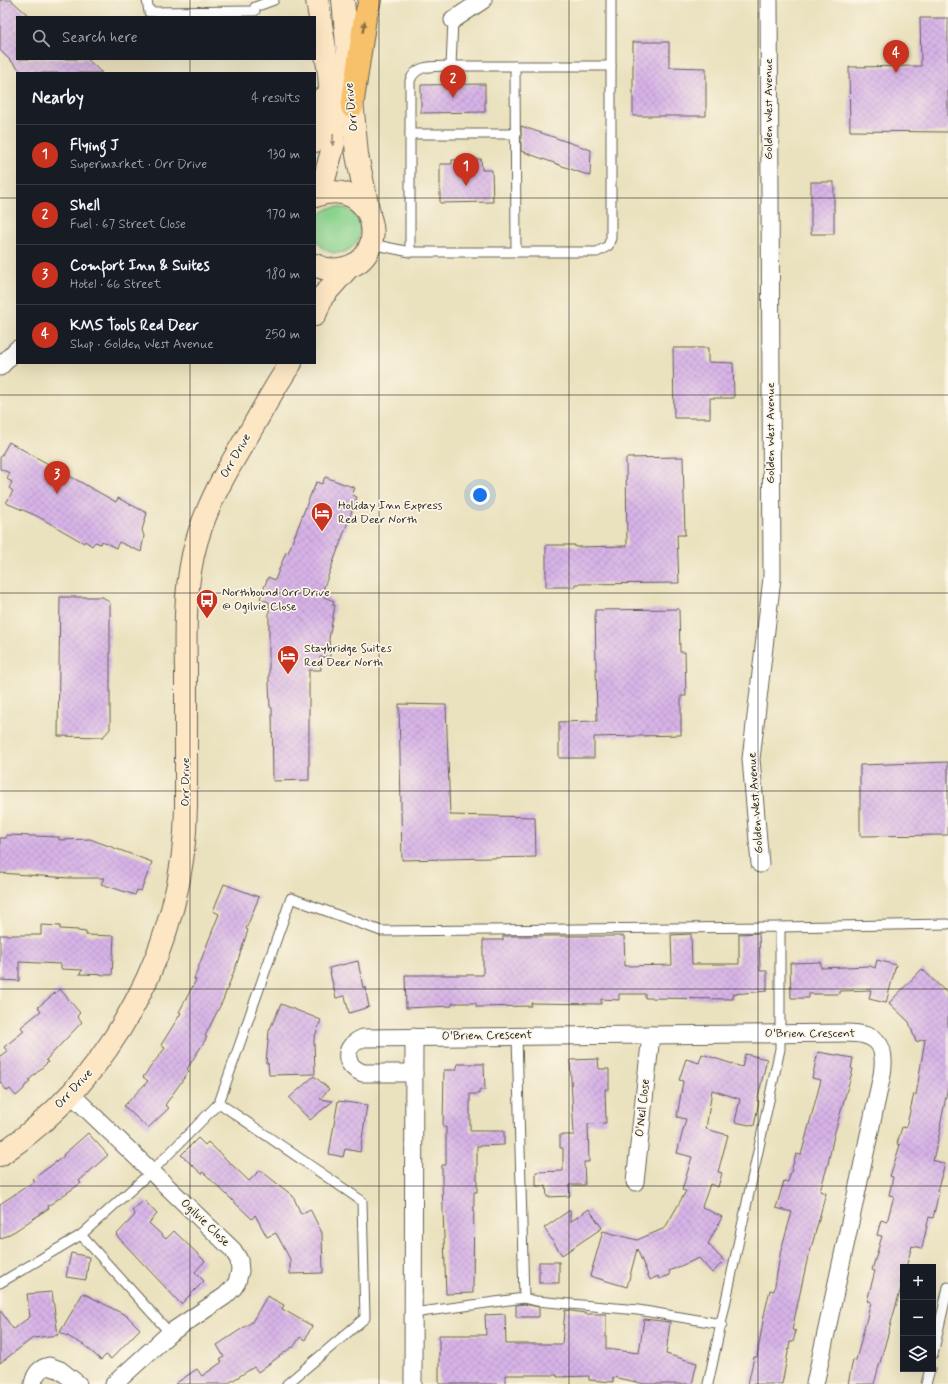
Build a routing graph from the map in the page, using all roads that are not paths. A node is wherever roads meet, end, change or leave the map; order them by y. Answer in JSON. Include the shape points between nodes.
{"nodes":[{"id":1,"x":147,"y":0,"type":"edge"},
{"id":2,"x":274,"y":0,"type":"edge"},
{"id":3,"x":317,"y":0,"type":"edge"},
{"id":4,"x":343,"y":0,"type":"edge"},
{"id":5,"x":370,"y":0,"type":"edge"},
{"id":6,"x":483,"y":0,"type":"edge"},
{"id":7,"x":611,"y":0,"type":"edge"},
{"id":8,"x":769,"y":0,"type":"edge"},
{"id":9,"x":453,"y":20,"type":"joint"},
{"id":10,"x":326,"y":60,"type":"junction"},
{"id":11,"x":451,"y":66,"type":"junction"},
{"id":12,"x":515,"y":66,"type":"junction"},
{"id":13,"x":611,"y":66,"type":"junction"},
{"id":14,"x":352,"y":107,"type":"junction"},
{"id":15,"x":410,"y":134,"type":"junction"},
{"id":16,"x":516,"y":134,"type":"junction"},
{"id":17,"x":316,"y":137,"type":"edge"},
{"id":18,"x":316,"y":194,"type":"edge"},
{"id":19,"x":316,"y":196,"type":"edge"},
{"id":20,"x":369,"y":213,"type":"junction"},
{"id":21,"x":371,"y":244,"type":"junction"},
{"id":22,"x":410,"y":252,"type":"junction"},
{"id":23,"x":516,"y":252,"type":"junction"},
{"id":24,"x":316,"y":266,"type":"edge"},
{"id":25,"x":348,"y":268,"type":"junction"},
{"id":26,"x":316,"y":312,"type":"edge"},
{"id":27,"x":16,"y":350,"type":"edge"},
{"id":28,"x":288,"y":365,"type":"edge"},
{"id":29,"x":0,"y":367,"type":"edge"},
{"id":30,"x":760,"y":864,"type":"dead end"},
{"id":31,"x":948,"y":924,"type":"edge"},
{"id":32,"x":780,"y":926,"type":"junction"},
{"id":33,"x":780,"y":1033,"type":"junction"},
{"id":34,"x":650,"y":1035,"type":"junction"},
{"id":35,"x":517,"y":1036,"type":"junction"},
{"id":36,"x":414,"y":1037,"type":"junction"},
{"id":37,"x":414,"y":1073,"type":"junction"},
{"id":38,"x":71,"y":1094,"type":"junction"},
{"id":39,"x":219,"y":1103,"type":"junction"},
{"id":40,"x":0,"y":1155,"type":"edge"},
{"id":41,"x":152,"y":1171,"type":"junction"},
{"id":42,"x":635,"y":1182,"type":"dead end"},
{"id":43,"x":81,"y":1235,"type":"junction"},
{"id":44,"x":0,"y":1283,"type":"edge"},
{"id":45,"x":948,"y":1288,"type":"edge"},
{"id":46,"x":524,"y":1298,"type":"junction"},
{"id":47,"x":412,"y":1313,"type":"junction"},
{"id":48,"x":722,"y":1324,"type":"junction"},
{"id":49,"x":170,"y":1333,"type":"junction"},
{"id":50,"x":936,"y":1341,"type":"edge"},
{"id":51,"x":929,"y":1372,"type":"edge"},
{"id":52,"x":33,"y":1384,"type":"edge"},
{"id":53,"x":78,"y":1384,"type":"edge"},
{"id":54,"x":114,"y":1384,"type":"edge"},
{"id":55,"x":287,"y":1384,"type":"edge"},
{"id":56,"x":412,"y":1384,"type":"edge"},
{"id":57,"x":708,"y":1384,"type":"edge"},
{"id":58,"x":815,"y":1384,"type":"edge"},
{"id":59,"x":926,"y":1384,"type":"edge"}],
"edges":[{"from":1,"to":2,"type":"lane","via":[[148,12],[255,9]]},
{"from":3,"to":10,"type":"street","name":"Orr Drive"},
{"from":4,"to":14,"type":"street","name":"Orr Drive"},
{"from":14,"to":5,"type":"main road","one_way":true},
{"from":6,"to":9,"type":"street"},
{"from":7,"to":13,"type":"lane"},
{"from":8,"to":30,"type":"street","name":"Golden West Avenue","via":[[772,578],[751,759]]},
{"from":9,"to":11,"type":"lane"},
{"from":10,"to":17,"type":"street"},
{"from":10,"to":18,"type":"street","name":"Orr Drive","one_way":true,"via":[[334,143],[324,180]]},
{"from":11,"to":12,"type":"lane"},
{"from":11,"to":15,"type":"lane","via":[[418,69],[413,75],[410,81]]},
{"from":12,"to":13,"type":"lane"},
{"from":12,"to":16,"type":"lane"},
{"from":13,"to":23,"type":"lane","via":[[612,238],[608,246],[597,252]]},
{"from":14,"to":20,"type":"street","name":"Orr Drive","via":[[361,178]]},
{"from":15,"to":16,"type":"lane"},
{"from":15,"to":22,"type":"lane"},
{"from":16,"to":23,"type":"lane"},
{"from":19,"to":20,"type":"street","via":[[340,192],[361,203]]},
{"from":20,"to":21,"type":"street","name":"Orr Drive","via":[[373,228]]},
{"from":21,"to":22,"type":"lane"},
{"from":21,"to":25,"type":"street","via":[[358,262]]},
{"from":22,"to":23,"type":"lane"},
{"from":24,"to":25,"type":"street","via":[[335,270]]},
{"from":25,"to":26,"type":"street","via":[[322,297]]},
{"from":27,"to":29,"type":"street"},
{"from":28,"to":38,"type":"street","name":"Orr Drive","via":[[216,491],[193,554],[185,618],[185,827],[178,882],[170,917],[152,966],[127,1019],[105,1052]]},
{"from":31,"to":32,"type":"lane"},
{"from":32,"to":33,"type":"lane"},
{"from":32,"to":39,"type":"lane","via":[[381,931],[291,898]]},
{"from":33,"to":34,"type":"street","name":"O'Brien Crescent"},
{"from":33,"to":48,"type":"lane","via":[[780,1049]]},
{"from":33,"to":58,"type":"street","name":"O'Brien Crescent","via":[[858,1033],[874,1039],[881,1045],[884,1055],[882,1076]]},
{"from":34,"to":35,"type":"street","name":"O'Brien Crescent"},
{"from":34,"to":42,"type":"street","name":"O'Neil Close"},
{"from":35,"to":36,"type":"street","name":"O'Brien Crescent"},
{"from":35,"to":46,"type":"lane"},
{"from":36,"to":37,"type":"street"},
{"from":36,"to":37,"type":"street","name":"O'Brien Crescent","via":[[363,1038],[354,1042],[348,1060],[351,1066],[363,1073]]},
{"from":37,"to":47,"type":"street"},
{"from":38,"to":40,"type":"street","name":"Orr Drive","via":[[33,1131]]},
{"from":38,"to":41,"type":"street","name":"Ogilvie Close"},
{"from":39,"to":41,"type":"lane"},
{"from":39,"to":55,"type":"lane","via":[[362,1201],[365,1318]]},
{"from":41,"to":43,"type":"lane"},
{"from":41,"to":49,"type":"street","name":"Ogilvie Close","via":[[234,1250],[240,1264],[237,1282],[225,1296]]},
{"from":43,"to":44,"type":"lane"},
{"from":43,"to":49,"type":"lane"},
{"from":45,"to":50,"type":"lane"},
{"from":46,"to":47,"type":"lane"},
{"from":46,"to":48,"type":"lane","via":[[638,1310]]},
{"from":47,"to":56,"type":"street"},
{"from":48,"to":57,"type":"lane"},
{"from":49,"to":54,"type":"street","name":"Ogilvie Close"},
{"from":51,"to":59,"type":"lane"},
{"from":52,"to":53,"type":"street","via":[[40,1370],[49,1366],[60,1370]]}]}
